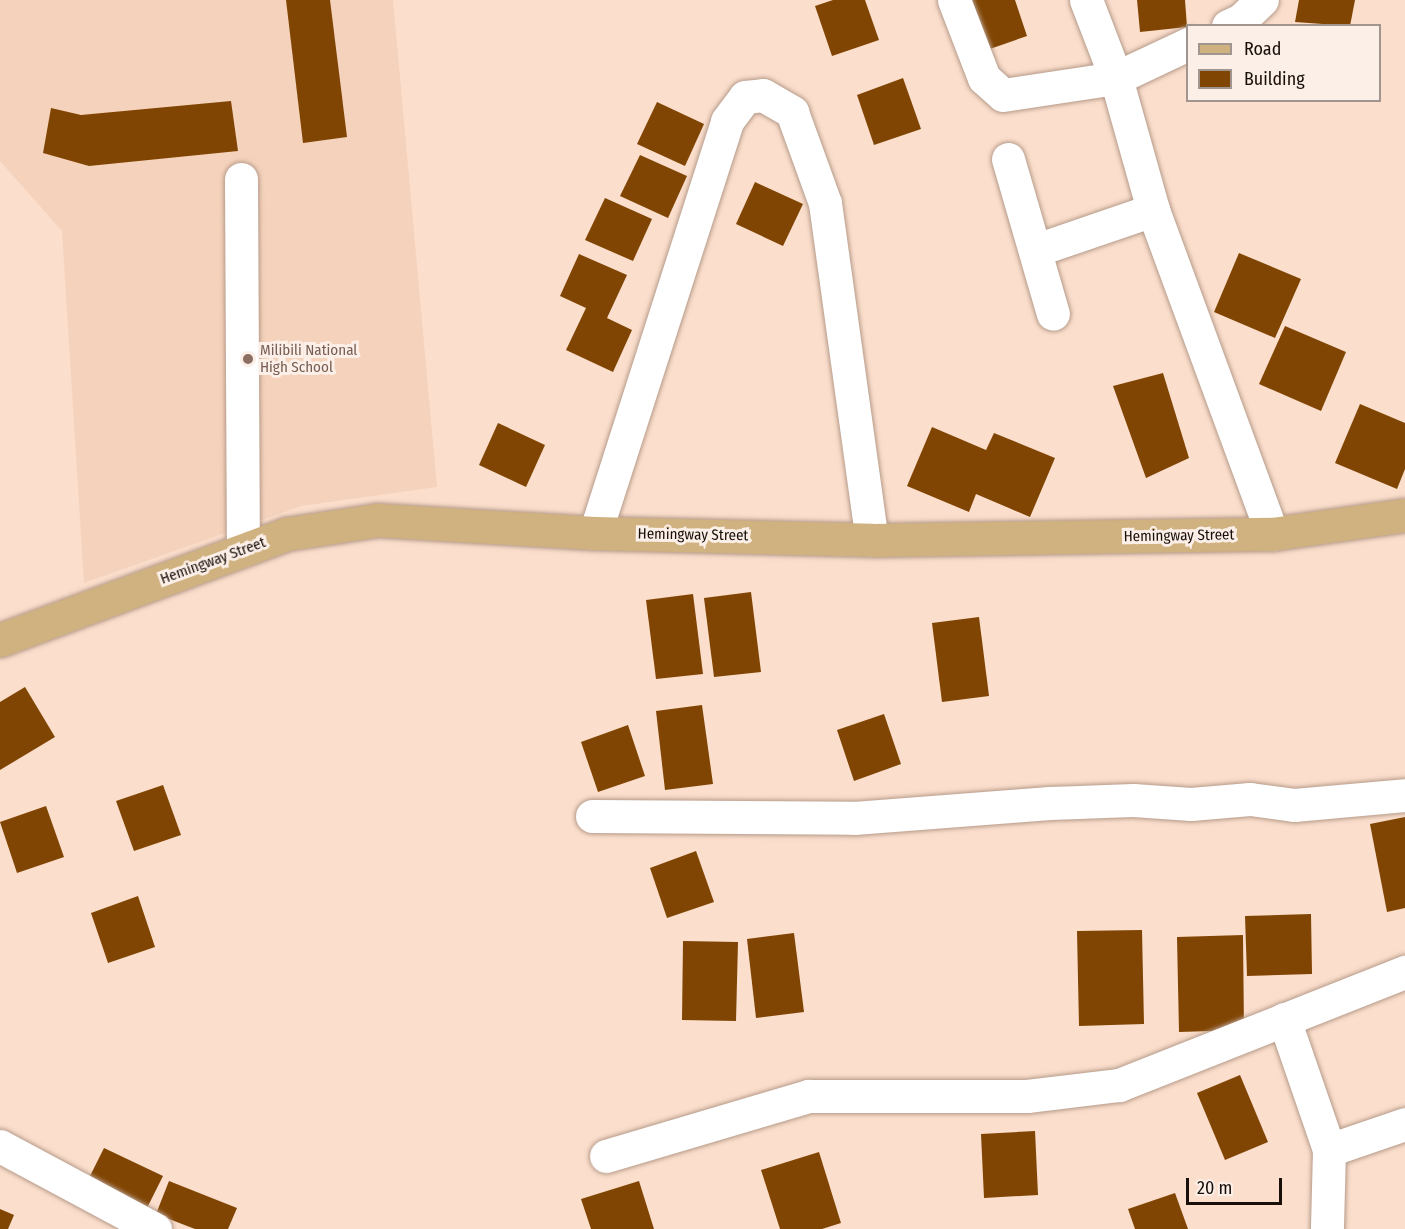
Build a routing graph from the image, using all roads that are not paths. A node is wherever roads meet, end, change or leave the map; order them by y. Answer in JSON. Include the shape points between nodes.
{"nodes":[{"id":1,"x":954,"y":0,"type":"edge"},
{"id":2,"x":1086,"y":0,"type":"edge"},
{"id":3,"x":1262,"y":0,"type":"edge"},
{"id":4,"x":1232,"y":24,"type":"edge"},
{"id":5,"x":1186,"y":46,"type":"edge"},
{"id":6,"x":1116,"y":78,"type":"junction"},
{"id":7,"x":1008,"y":159,"type":"dead end"},
{"id":8,"x":241,"y":179,"type":"dead end"},
{"id":9,"x":1153,"y":210,"type":"junction"},
{"id":10,"x":1036,"y":250,"type":"junction"},
{"id":11,"x":1053,"y":314,"type":"dead end"},
{"id":12,"x":1405,"y":515,"type":"edge"},
{"id":13,"x":595,"y":533,"type":"junction"},
{"id":14,"x":1272,"y":534,"type":"junction"},
{"id":15,"x":872,"y":540,"type":"junction"},
{"id":16,"x":243,"y":550,"type":"junction"},
{"id":17,"x":0,"y":640,"type":"edge"},
{"id":18,"x":1405,"y":795,"type":"edge"},
{"id":19,"x":592,"y":816,"type":"dead end"},
{"id":20,"x":1405,"y":972,"type":"edge"},
{"id":21,"x":1284,"y":1019,"type":"junction"},
{"id":22,"x":1405,"y":1124,"type":"edge"},
{"id":23,"x":0,"y":1146,"type":"edge"},
{"id":24,"x":1329,"y":1150,"type":"junction"},
{"id":25,"x":606,"y":1156,"type":"dead end"},
{"id":26,"x":155,"y":1229,"type":"edge"},
{"id":27,"x":1328,"y":1229,"type":"edge"}],
"edges":[{"from":1,"to":6,"type":"street","via":[[984,78],[1003,95]]},
{"from":2,"to":6,"type":"street"},
{"from":3,"to":4,"type":"street"},
{"from":5,"to":6,"type":"street"},
{"from":6,"to":9,"type":"street"},
{"from":7,"to":10,"type":"street"},
{"from":8,"to":16,"type":"street"},
{"from":9,"to":10,"type":"street"},
{"from":9,"to":14,"type":"street"},
{"from":10,"to":11,"type":"street"},
{"from":12,"to":14,"type":"main road","name":"Hemingway Street"},
{"from":13,"to":15,"type":"main road","name":"Hemingway Street"},
{"from":13,"to":15,"type":"street","via":[[727,121],[745,97],[764,95],[792,112],[825,203]]},
{"from":13,"to":16,"type":"main road","name":"Hemingway Street","via":[[377,520],[286,534]]},
{"from":14,"to":15,"type":"main road","name":"Hemingway Street"},
{"from":16,"to":17,"type":"main road","name":"Hemingway Street"},
{"from":18,"to":19,"type":"street","via":[[1294,805],[1250,799],[1191,804],[1133,800],[1049,803],[854,818]]},
{"from":20,"to":21,"type":"street"},
{"from":21,"to":24,"type":"street"},
{"from":21,"to":25,"type":"street","via":[[1119,1085],[1027,1096],[808,1095]]},
{"from":22,"to":24,"type":"street"},
{"from":23,"to":26,"type":"street"},
{"from":24,"to":27,"type":"street"}]}
